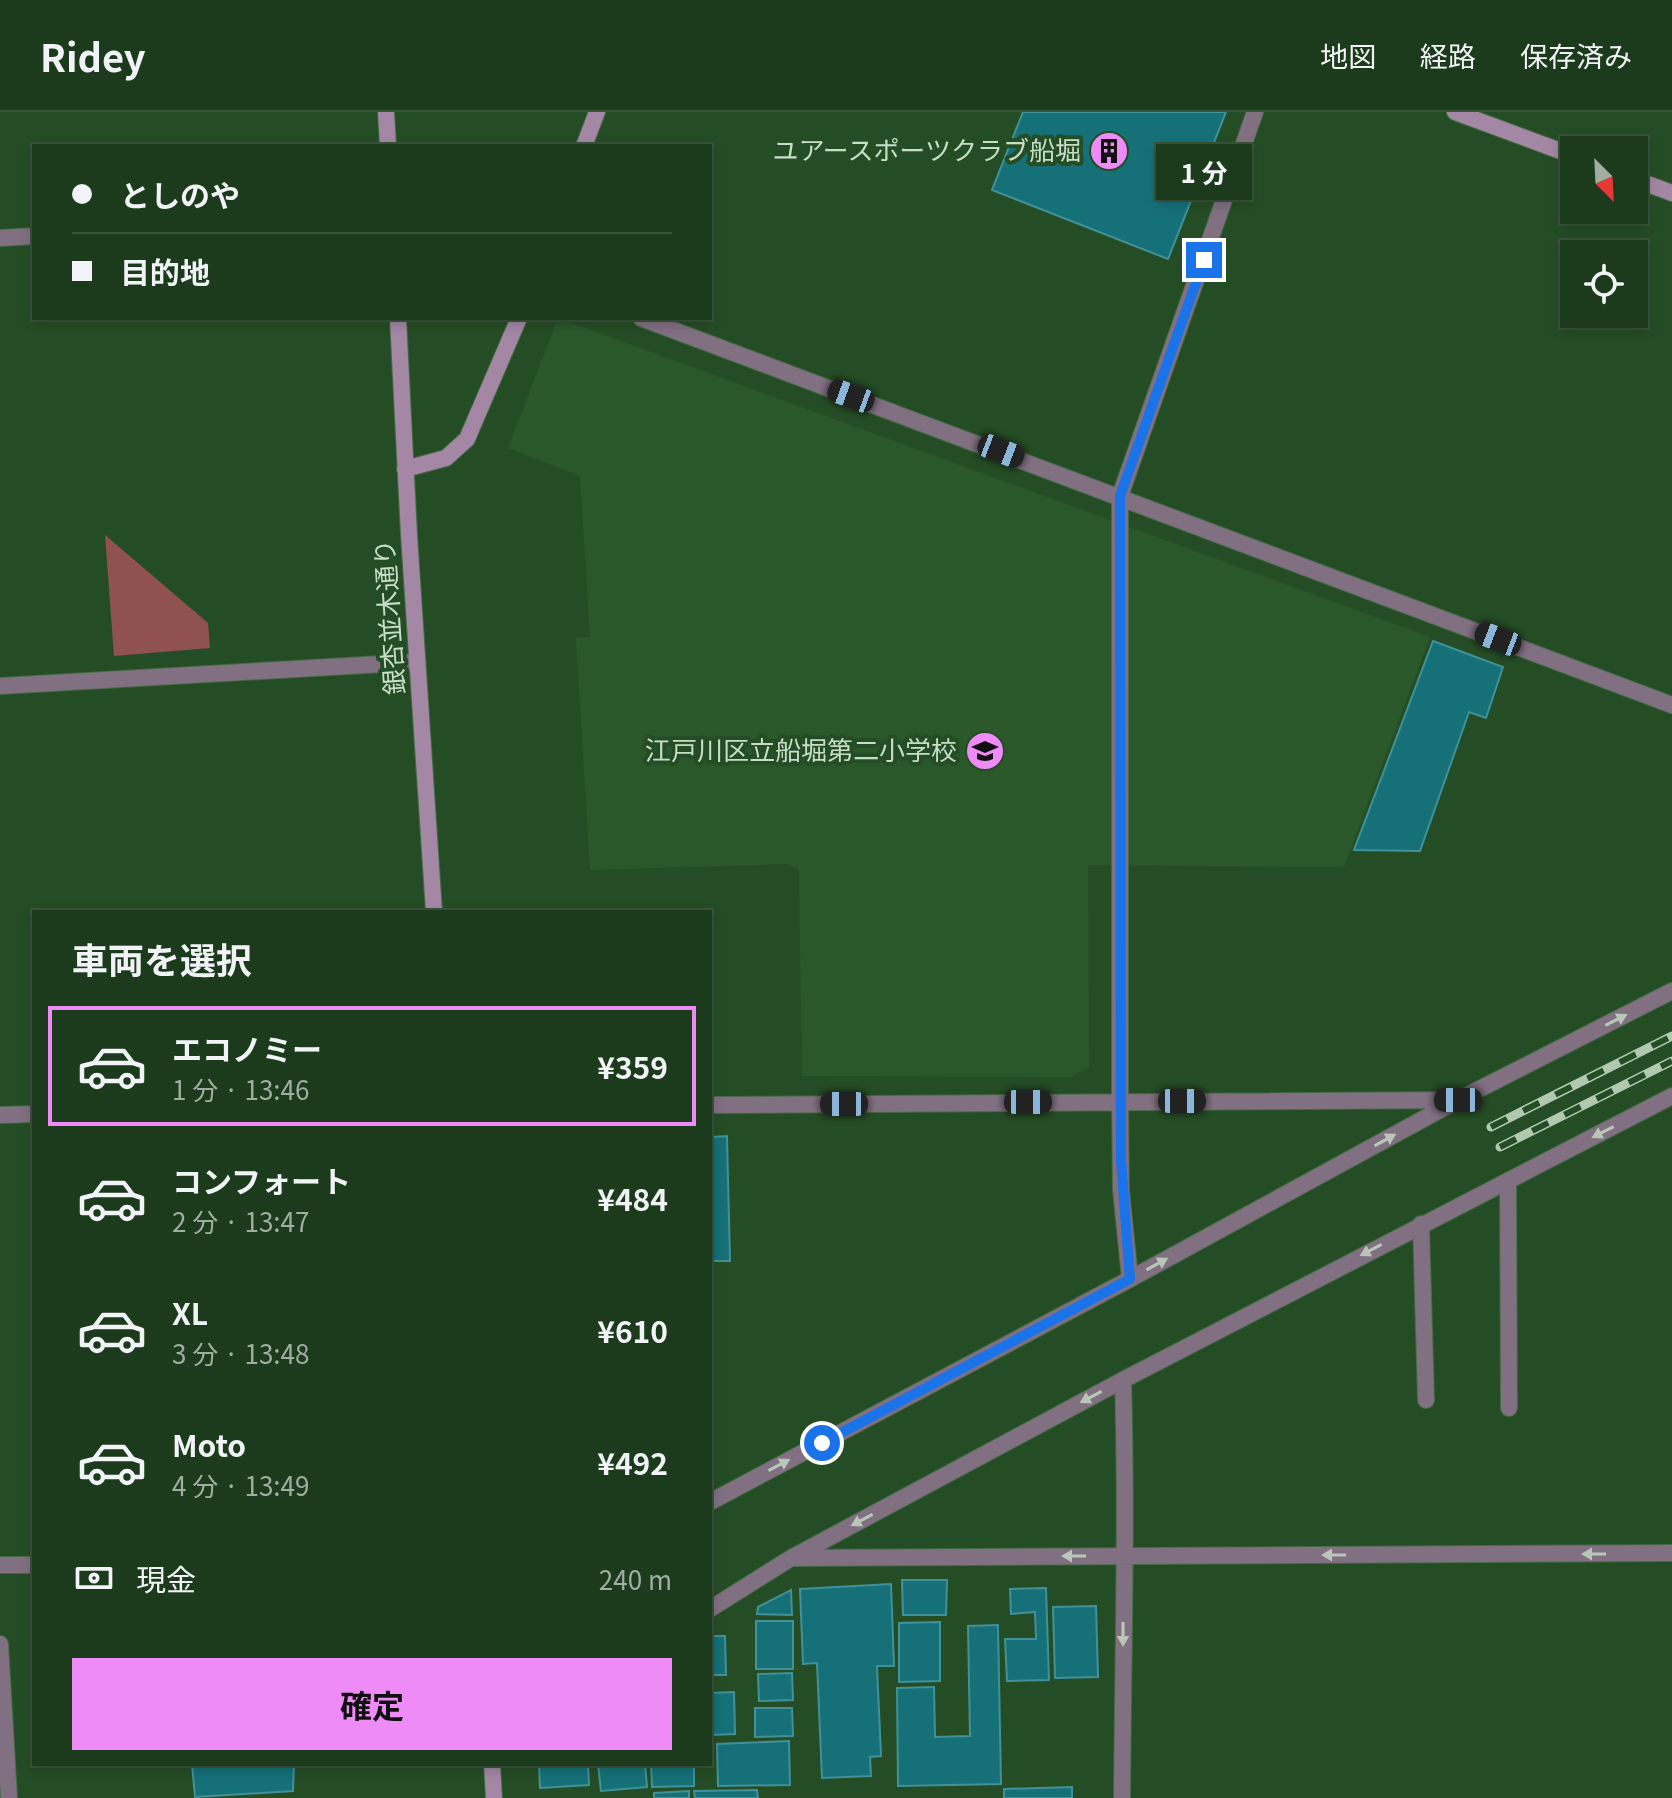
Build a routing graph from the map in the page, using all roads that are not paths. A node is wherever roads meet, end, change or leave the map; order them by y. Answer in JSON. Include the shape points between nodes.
{"nodes":[{"id":1,"x":386,"y":112,"type":"edge"},
{"id":2,"x":597,"y":112,"type":"edge"},
{"id":3,"x":1255,"y":112,"type":"edge"},
{"id":4,"x":1455,"y":112,"type":"edge"},
{"id":5,"x":388,"y":144,"type":"edge"},
{"id":6,"x":585,"y":144,"type":"edge"},
{"id":7,"x":1560,"y":151,"type":"edge"},
{"id":8,"x":1648,"y":184,"type":"edge"},
{"id":9,"x":1672,"y":193,"type":"edge"},
{"id":10,"x":32,"y":236,"type":"edge"},
{"id":11,"x":0,"y":238,"type":"edge"},
{"id":12,"x":398,"y":320,"type":"edge"},
{"id":13,"x":518,"y":320,"type":"edge"},
{"id":14,"x":646,"y":320,"type":"edge"},
{"id":15,"x":405,"y":469,"type":"junction"},
{"id":16,"x":1120,"y":496,"type":"junction"},
{"id":17,"x":417,"y":662,"type":"junction"},
{"id":18,"x":0,"y":686,"type":"edge"},
{"id":19,"x":1672,"y":705,"type":"edge"},
{"id":20,"x":434,"y":910,"type":"edge"},
{"id":21,"x":1672,"y":991,"type":"edge"},
{"id":22,"x":1672,"y":1096,"type":"edge"},
{"id":23,"x":1458,"y":1100,"type":"junction"},
{"id":24,"x":1120,"y":1101,"type":"junction"},
{"id":25,"x":712,"y":1105,"type":"edge"},
{"id":26,"x":32,"y":1114,"type":"edge"},
{"id":27,"x":0,"y":1115,"type":"edge"},
{"id":28,"x":1508,"y":1181,"type":"junction"},
{"id":29,"x":1421,"y":1224,"type":"junction"},
{"id":30,"x":1130,"y":1279,"type":"junction"},
{"id":31,"x":1123,"y":1380,"type":"junction"},
{"id":32,"x":1426,"y":1400,"type":"dead end"},
{"id":33,"x":1509,"y":1408,"type":"dead end"},
{"id":34,"x":712,"y":1501,"type":"edge"},
{"id":35,"x":1672,"y":1553,"type":"edge"},
{"id":36,"x":1123,"y":1556,"type":"junction"},
{"id":37,"x":791,"y":1558,"type":"junction"},
{"id":38,"x":0,"y":1565,"type":"edge"},
{"id":39,"x":32,"y":1565,"type":"edge"},
{"id":40,"x":712,"y":1608,"type":"edge"},
{"id":41,"x":0,"y":1644,"type":"edge"},
{"id":42,"x":492,"y":1766,"type":"edge"},
{"id":43,"x":9,"y":1798,"type":"edge"},
{"id":44,"x":494,"y":1798,"type":"edge"},
{"id":45,"x":1122,"y":1798,"type":"edge"}],
"edges":[{"from":1,"to":5,"type":"street"},
{"from":2,"to":6,"type":"street"},
{"from":3,"to":16,"type":"street"},
{"from":4,"to":7,"type":"street"},
{"from":8,"to":9,"type":"street"},
{"from":10,"to":11,"type":"street"},
{"from":12,"to":15,"type":"street","name":"銀杏並木通り"},
{"from":13,"to":15,"type":"street","via":[[467,439],[446,458]]},
{"from":14,"to":16,"type":"street"},
{"from":15,"to":17,"type":"street","name":"銀杏並木通り"},
{"from":16,"to":19,"type":"street"},
{"from":16,"to":24,"type":"street"},
{"from":17,"to":18,"type":"street"},
{"from":17,"to":20,"type":"street","name":"銀杏並木通り"},
{"from":23,"to":21,"type":"street","one_way":true},
{"from":22,"to":28,"type":"street","one_way":true},
{"from":23,"to":24,"type":"street"},
{"from":30,"to":23,"type":"street","one_way":true},
{"from":24,"to":25,"type":"street"},
{"from":24,"to":30,"type":"street"},
{"from":26,"to":27,"type":"street"},
{"from":28,"to":29,"type":"street"},
{"from":28,"to":33,"type":"street"},
{"from":29,"to":31,"type":"street","one_way":true},
{"from":29,"to":32,"type":"street"},
{"from":34,"to":30,"type":"street","one_way":true},
{"from":31,"to":36,"type":"street"},
{"from":31,"to":37,"type":"street","one_way":true},
{"from":35,"to":36,"type":"street","one_way":true},
{"from":36,"to":37,"type":"street","one_way":true},
{"from":36,"to":45,"type":"street","one_way":true},
{"from":37,"to":40,"type":"street"},
{"from":38,"to":39,"type":"street"},
{"from":41,"to":43,"type":"street"},
{"from":42,"to":44,"type":"street"}]}
